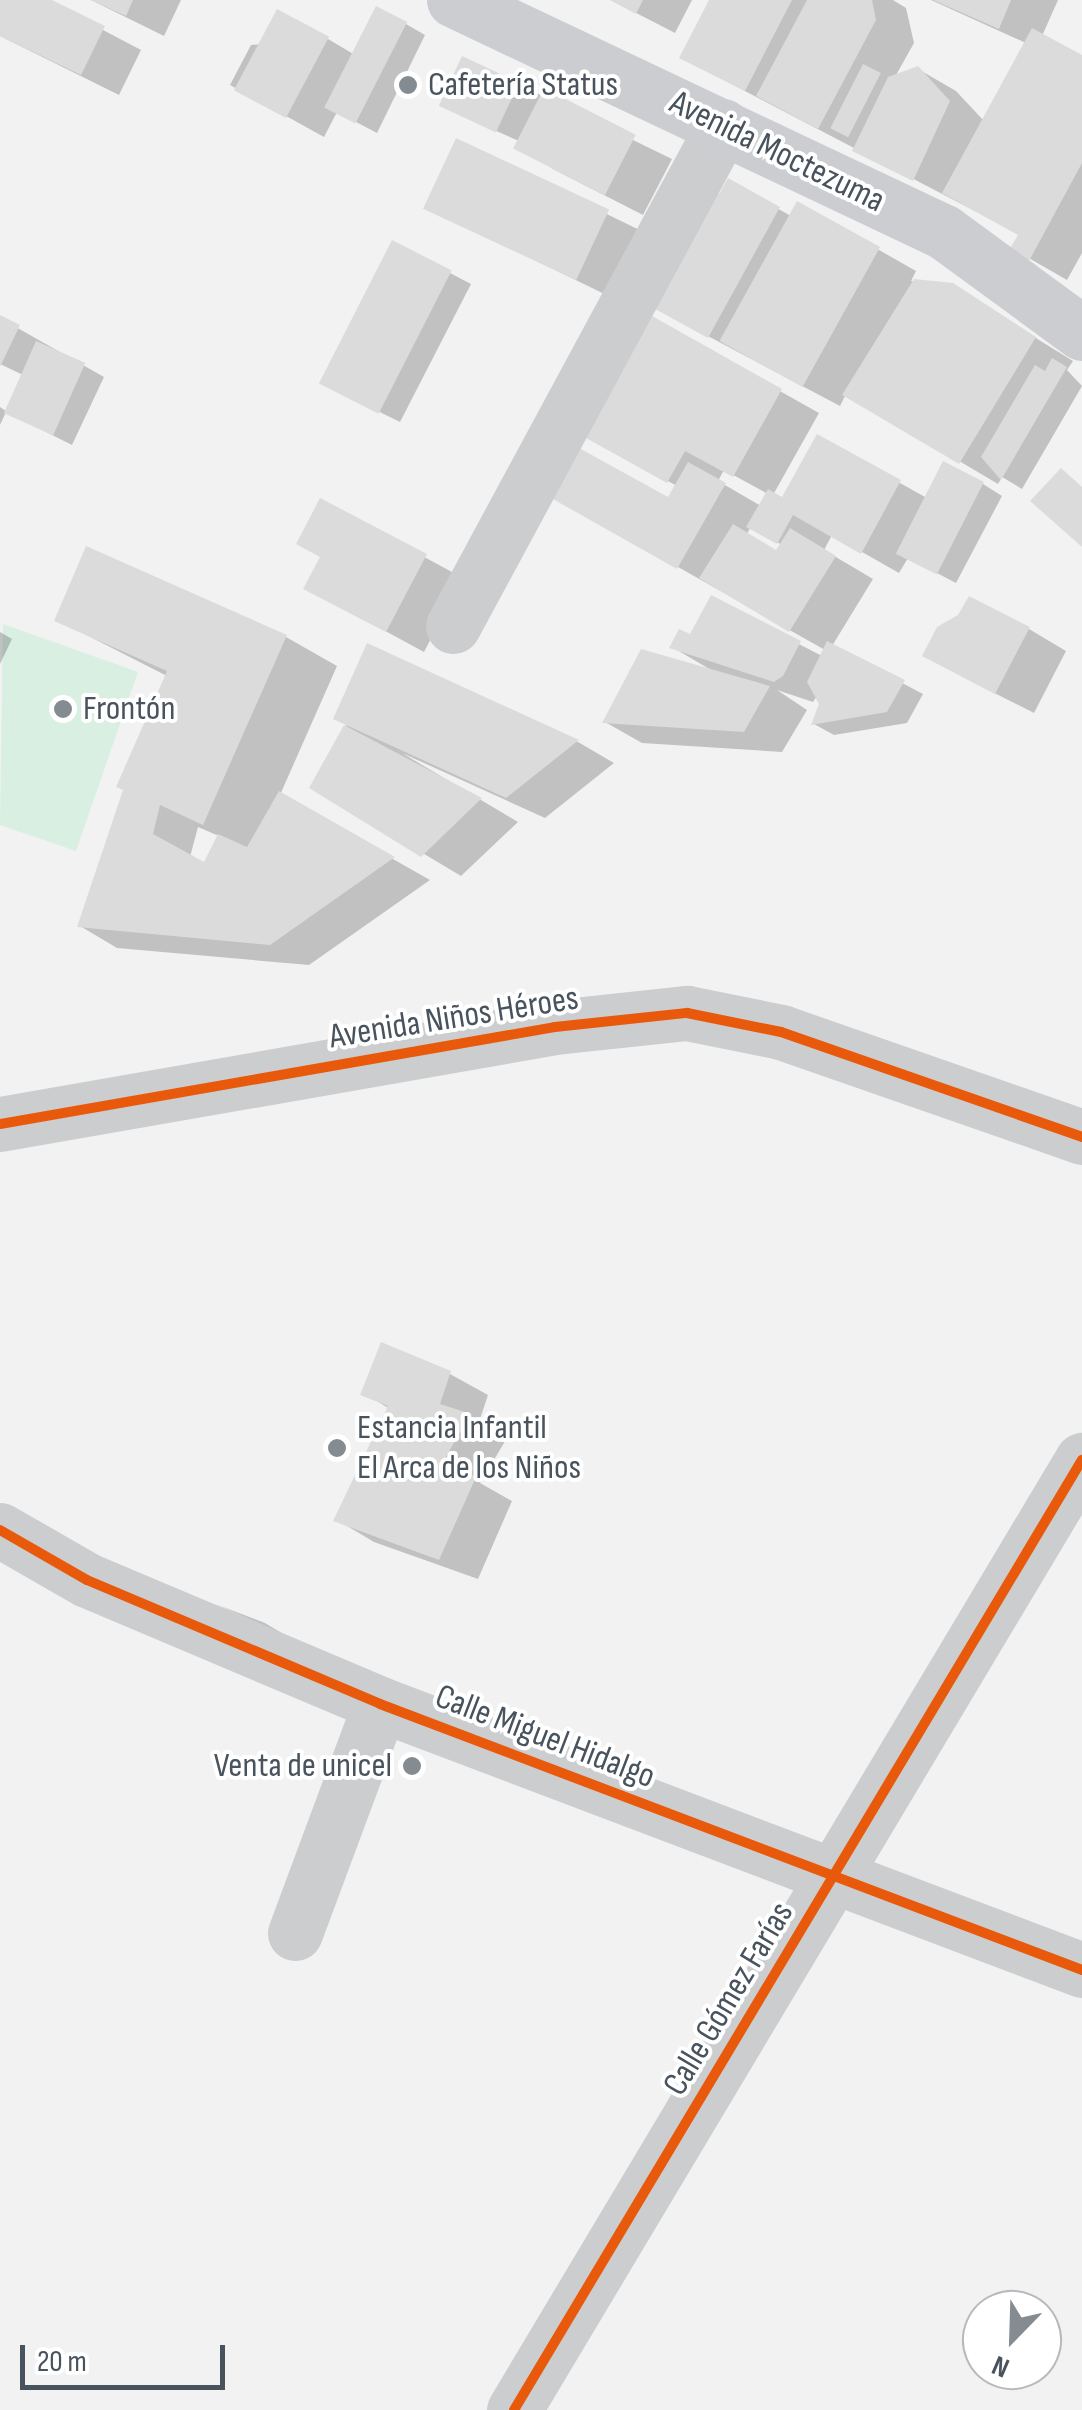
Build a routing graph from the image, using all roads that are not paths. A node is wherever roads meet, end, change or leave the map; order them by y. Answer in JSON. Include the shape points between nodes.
{"nodes":[{"id":1,"x":454,"y":0,"type":"edge"},
{"id":2,"x":723,"y":126,"type":"junction"},
{"id":3,"x":1082,"y":333,"type":"edge"},
{"id":4,"x":453,"y":626,"type":"dead end"},
{"id":5,"x":0,"y":1124,"type":"edge"},
{"id":6,"x":1082,"y":1137,"type":"edge"},
{"id":7,"x":1082,"y":1460,"type":"edge"},
{"id":8,"x":0,"y":1530,"type":"edge"},
{"id":9,"x":380,"y":1704,"type":"junction"},
{"id":10,"x":835,"y":1876,"type":"junction"},
{"id":11,"x":295,"y":1933,"type":"dead end"},
{"id":12,"x":1082,"y":1970,"type":"edge"},
{"id":13,"x":514,"y":2410,"type":"edge"}],
"edges":[{"from":1,"to":2,"type":"main road","name":"Avenida Moctezuma"},
{"from":2,"to":3,"type":"main road","name":"Avenida Moctezuma","via":[[944,232]]},
{"from":2,"to":4,"type":"street"},
{"from":5,"to":6,"type":"street","name":"Avenida Niños Héroes","via":[[555,1027],[687,1013],[781,1032]]},
{"from":7,"to":10,"type":"street","name":"Calle Gómez Farías"},
{"from":8,"to":9,"type":"street","name":"Calle Miguel Hidalgo","via":[[87,1580]]},
{"from":9,"to":10,"type":"street","name":"Calle Miguel Hidalgo"},
{"from":9,"to":11,"type":"street"},
{"from":10,"to":12,"type":"street","name":"Calle Miguel Hidalgo"},
{"from":10,"to":13,"type":"street","name":"Calle Gómez Farías"}]}
